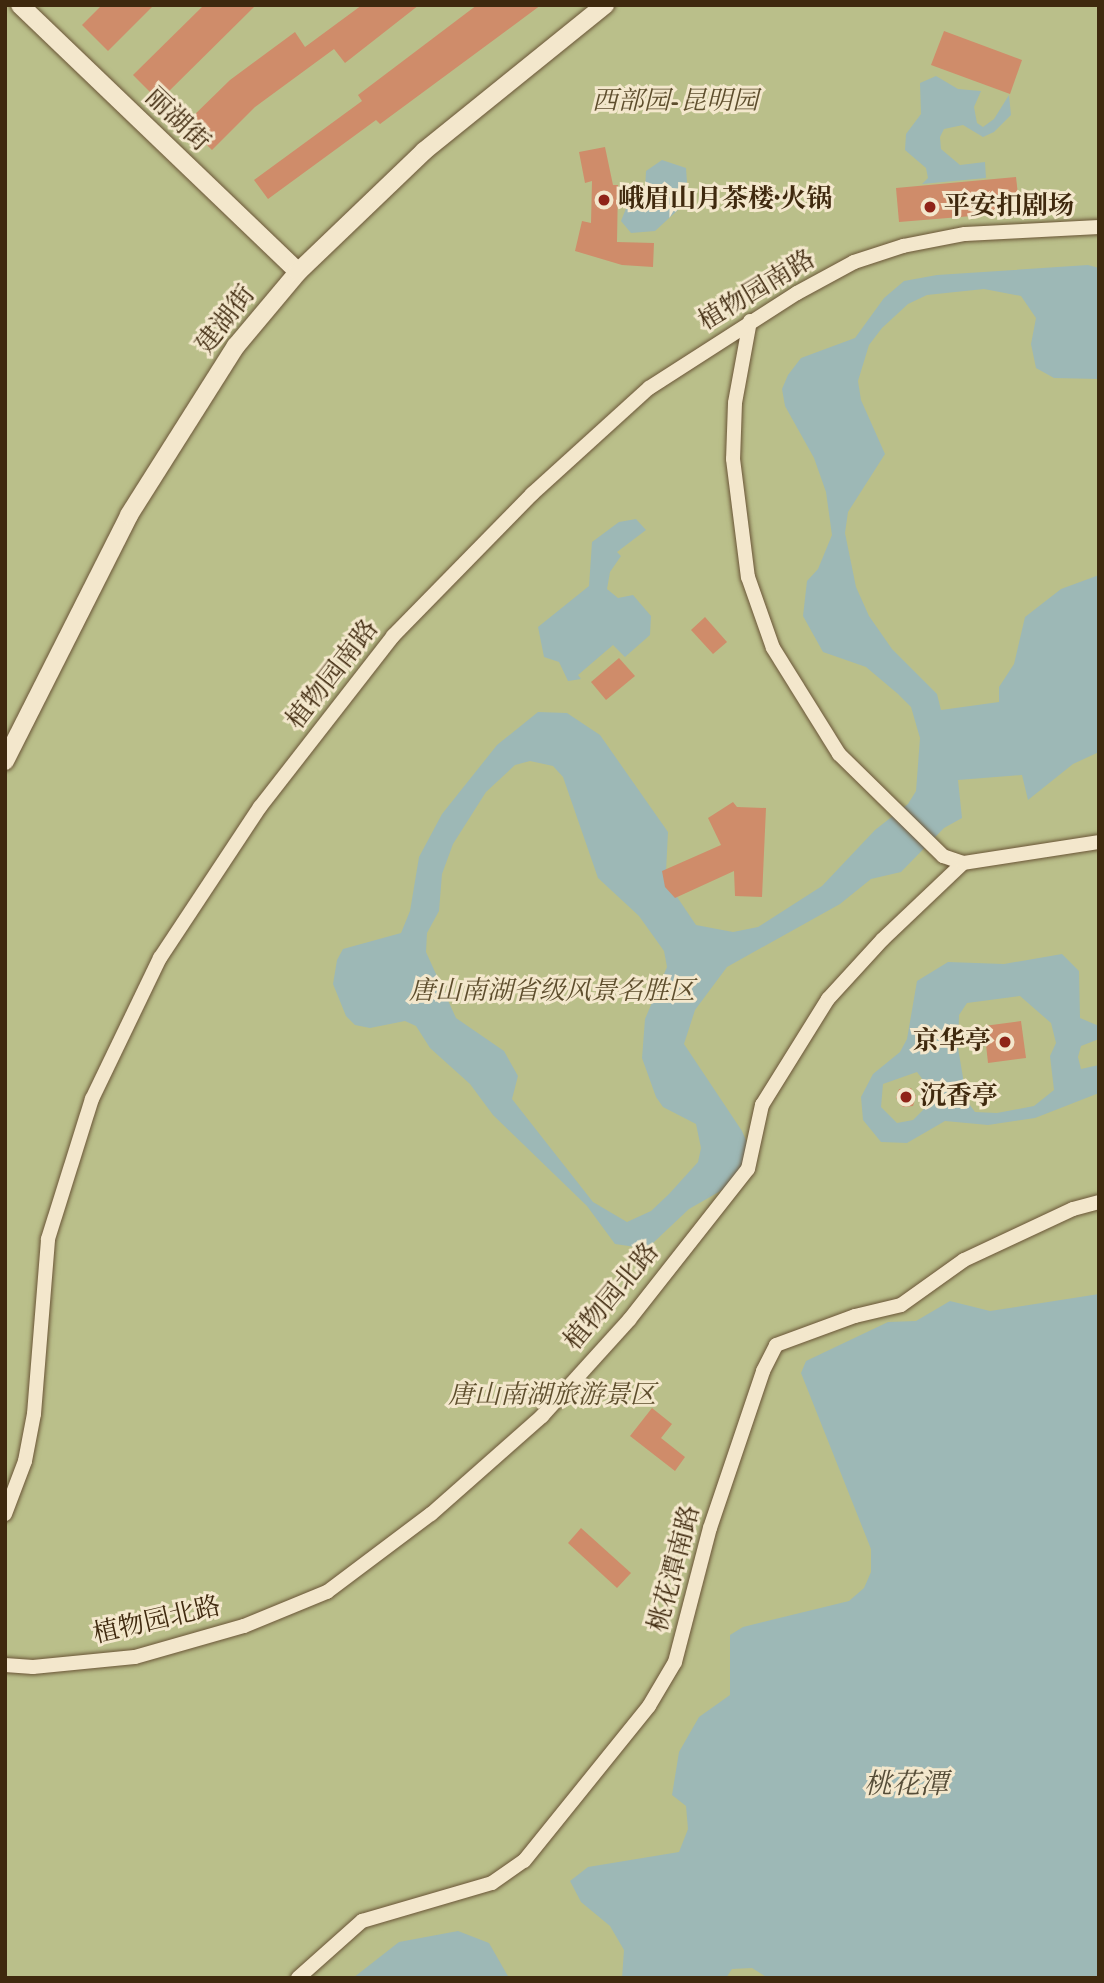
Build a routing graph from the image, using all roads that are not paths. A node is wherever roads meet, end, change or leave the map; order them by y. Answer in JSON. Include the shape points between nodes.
{"nodes":[{"id":1,"x":20,"y":5,"type":"edge"},
{"id":2,"x":605,"y":5,"type":"edge"},
{"id":3,"x":1099,"y":227,"type":"edge"},
{"id":4,"x":298,"y":272,"type":"junction"},
{"id":5,"x":750,"y":321,"type":"junction"},
{"id":6,"x":5,"y":761,"type":"edge"},
{"id":7,"x":1099,"y":842,"type":"edge"},
{"id":8,"x":963,"y":863,"type":"junction"},
{"id":9,"x":1099,"y":1202,"type":"edge"},
{"id":10,"x":5,"y":1514,"type":"edge"},
{"id":11,"x":5,"y":1665,"type":"edge"},
{"id":12,"x":298,"y":1978,"type":"edge"}],
"edges":[{"from":1,"to":4,"type":"street","name":"丽湖街"},
{"from":2,"to":4,"type":"street","name":"建湖街","via":[[424,151]]},
{"from":3,"to":5,"type":"street","name":"植物园南路","via":[[965,234],[902,246],[854,262]]},
{"from":4,"to":6,"type":"street","name":"建湖街","via":[[236,346],[186,419],[129,515]]},
{"from":5,"to":8,"type":"street","via":[[735,403],[733,459],[748,578],[773,648],[831,744],[943,856]]},
{"from":5,"to":10,"type":"street","name":"植物园南路","via":[[649,388],[532,494],[393,636],[260,807],[155,965],[92,1099],[48,1240],[34,1414],[25,1461]]},
{"from":7,"to":8,"type":"street"},
{"from":8,"to":11,"type":"street","name":"植物园北路","via":[[828,999],[762,1105],[748,1169],[629,1321],[542,1416],[431,1514],[327,1592],[244,1626],[135,1657],[33,1667]]},
{"from":9,"to":12,"type":"street","name":"桃花潭南路","via":[[1073,1209],[964,1260],[901,1305],[776,1345],[762,1371],[710,1528],[675,1662],[649,1706],[524,1861],[492,1883],[362,1921]]}]}
